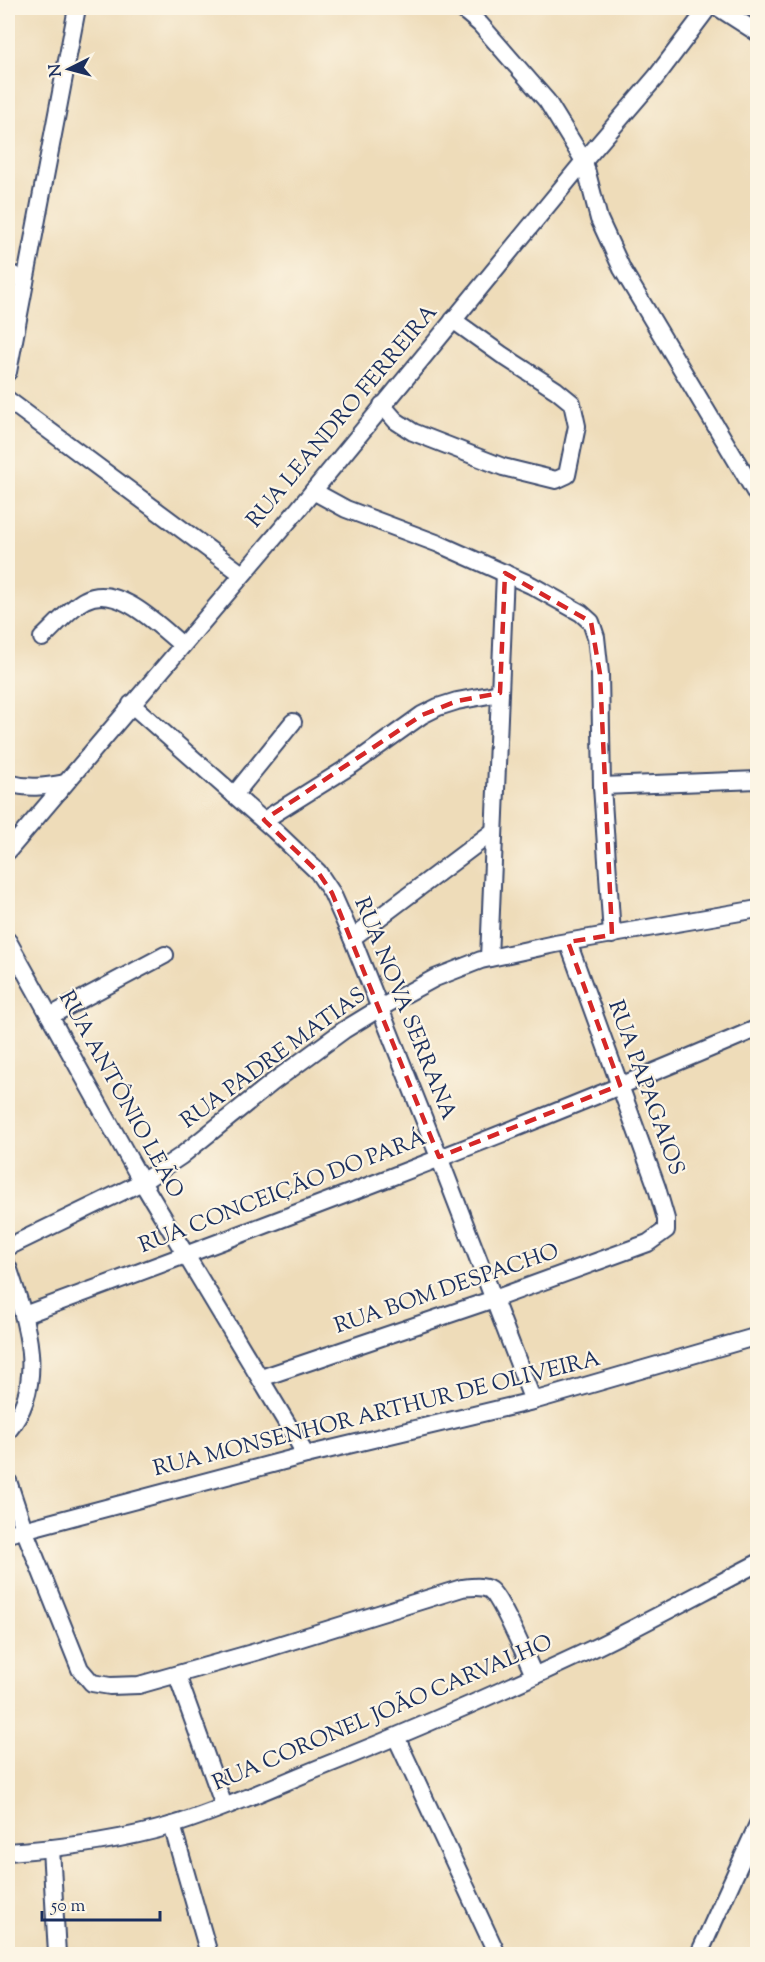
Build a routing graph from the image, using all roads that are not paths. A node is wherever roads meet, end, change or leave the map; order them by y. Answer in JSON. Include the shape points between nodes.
{"nodes":[{"id":1,"x":76,"y":8,"type":"edge"},
{"id":2,"x":461,"y":8,"type":"edge"},
{"id":3,"x":708,"y":8,"type":"edge"},
{"id":4,"x":719,"y":8,"type":"edge"},
{"id":5,"x":758,"y":33,"type":"edge"},
{"id":6,"x":584,"y":161,"type":"junction"},
{"id":7,"x":8,"y":272,"type":"edge"},
{"id":8,"x":24,"y":282,"type":"junction"},
{"id":9,"x":453,"y":320,"type":"junction"},
{"id":10,"x":8,"y":372,"type":"edge"},
{"id":11,"x":8,"y":400,"type":"edge"},
{"id":12,"x":382,"y":405,"type":"junction"},
{"id":13,"x":313,"y":491,"type":"junction"},
{"id":14,"x":758,"y":497,"type":"edge"},
{"id":15,"x":505,"y":573,"type":"junction"},
{"id":16,"x":242,"y":574,"type":"junction"},
{"id":17,"x":42,"y":638,"type":"dead end"},
{"id":18,"x":182,"y":645,"type":"junction"},
{"id":19,"x":500,"y":693,"type":"junction"},
{"id":20,"x":131,"y":704,"type":"junction"},
{"id":21,"x":293,"y":722,"type":"dead end"},
{"id":22,"x":758,"y":780,"type":"edge"},
{"id":23,"x":8,"y":783,"type":"edge"},
{"id":24,"x":65,"y":783,"type":"junction"},
{"id":25,"x":602,"y":786,"type":"junction"},
{"id":26,"x":234,"y":795,"type":"junction"},
{"id":27,"x":264,"y":820,"type":"junction"},
{"id":28,"x":494,"y":831,"type":"junction"},
{"id":29,"x":8,"y":851,"type":"edge"},
{"id":30,"x":758,"y":909,"type":"edge"},
{"id":31,"x":612,"y":935,"type":"junction"},
{"id":32,"x":352,"y":938,"type":"junction"},
{"id":33,"x":8,"y":941,"type":"edge"},
{"id":34,"x":568,"y":942,"type":"junction"},
{"id":35,"x":165,"y":955,"type":"dead end"},
{"id":36,"x":489,"y":958,"type":"junction"},
{"id":37,"x":380,"y":1008,"type":"junction"},
{"id":38,"x":50,"y":1016,"type":"junction"},
{"id":39,"x":758,"y":1028,"type":"edge"},
{"id":40,"x":620,"y":1085,"type":"junction"},
{"id":41,"x":440,"y":1157,"type":"junction"},
{"id":42,"x":142,"y":1182,"type":"junction"},
{"id":43,"x":648,"y":1243,"type":"joint"},
{"id":44,"x":8,"y":1247,"type":"edge"},
{"id":45,"x":186,"y":1255,"type":"junction"},
{"id":46,"x":8,"y":1267,"type":"edge"},
{"id":47,"x":494,"y":1299,"type":"junction"},
{"id":48,"x":24,"y":1315,"type":"junction"},
{"id":49,"x":758,"y":1336,"type":"edge"},
{"id":50,"x":261,"y":1378,"type":"junction"},
{"id":51,"x":533,"y":1401,"type":"junction"},
{"id":52,"x":8,"y":1431,"type":"edge"},
{"id":53,"x":306,"y":1455,"type":"junction"},
{"id":54,"x":8,"y":1481,"type":"edge"},
{"id":55,"x":24,"y":1529,"type":"junction"},
{"id":56,"x":8,"y":1534,"type":"edge"},
{"id":57,"x":758,"y":1563,"type":"edge"},
{"id":58,"x":177,"y":1675,"type":"junction"},
{"id":59,"x":534,"y":1675,"type":"junction"},
{"id":60,"x":396,"y":1737,"type":"junction"},
{"id":61,"x":224,"y":1806,"type":"junction"},
{"id":62,"x":758,"y":1824,"type":"edge"},
{"id":63,"x":172,"y":1825,"type":"junction"},
{"id":64,"x":51,"y":1848,"type":"junction"},
{"id":65,"x":8,"y":1852,"type":"edge"},
{"id":66,"x":57,"y":1954,"type":"edge"},
{"id":67,"x":209,"y":1954,"type":"edge"},
{"id":68,"x":497,"y":1954,"type":"edge"},
{"id":69,"x":699,"y":1954,"type":"edge"}],
"edges":[{"from":1,"to":8,"type":"street"},
{"from":2,"to":6,"type":"street","via":[[480,24],[547,101]]},
{"from":3,"to":6,"type":"street","name":"RUA LEANDRO FERREIRA","via":[[656,77]]},
{"from":4,"to":5,"type":"street"},
{"from":6,"to":9,"type":"street","name":"RUA LEANDRO FERREIRA"},
{"from":6,"to":14,"type":"street","via":[[599,219],[622,269]]},
{"from":7,"to":8,"type":"street"},
{"from":8,"to":10,"type":"street"},
{"from":9,"to":12,"type":"street","name":"RUA LEANDRO FERREIRA"},
{"from":9,"to":12,"type":"street","via":[[572,404],[577,426],[567,475],[556,480],[502,467],[413,432]]},
{"from":11,"to":16,"type":"street"},
{"from":12,"to":13,"type":"street","name":"RUA LEANDRO FERREIRA"},
{"from":13,"to":15,"type":"street","via":[[346,509]]},
{"from":13,"to":16,"type":"street","name":"RUA LEANDRO FERREIRA"},
{"from":15,"to":19,"type":"street"},
{"from":15,"to":25,"type":"street","via":[[561,601],[591,622],[600,674]]},
{"from":16,"to":18,"type":"street","name":"RUA LEANDRO FERREIRA"},
{"from":17,"to":18,"type":"street","via":[[84,600],[100,595],[138,608]]},
{"from":18,"to":20,"type":"street","name":"RUA LEANDRO FERREIRA"},
{"from":19,"to":27,"type":"street","via":[[457,701],[422,715]]},
{"from":19,"to":28,"type":"street"},
{"from":20,"to":24,"type":"street","name":"RUA LEANDRO FERREIRA"},
{"from":20,"to":26,"type":"street","name":"RUA NOVA SERRANA"},
{"from":21,"to":26,"type":"street"},
{"from":22,"to":25,"type":"street"},
{"from":23,"to":24,"type":"street","via":[[41,787]]},
{"from":24,"to":29,"type":"street","name":"RUA LEANDRO FERREIRA"},
{"from":25,"to":31,"type":"street"},
{"from":26,"to":27,"type":"street","name":"RUA NOVA SERRANA"},
{"from":27,"to":32,"type":"street","name":"RUA NOVA SERRANA","via":[[318,872]]},
{"from":28,"to":32,"type":"street"},
{"from":28,"to":36,"type":"street"},
{"from":30,"to":31,"type":"street","name":"RUA PADRE MATIAS"},
{"from":31,"to":34,"type":"street","name":"RUA PADRE MATIAS"},
{"from":32,"to":37,"type":"street","name":"RUA NOVA SERRANA"},
{"from":33,"to":38,"type":"street","name":"RUA ANTÔNIO LEÃO"},
{"from":34,"to":36,"type":"street","name":"RUA PADRE MATIAS"},
{"from":34,"to":40,"type":"street","name":"RUA PAPAGAIOS"},
{"from":35,"to":38,"type":"street"},
{"from":36,"to":37,"type":"street","name":"RUA PADRE MATIAS","via":[[435,978]]},
{"from":37,"to":41,"type":"street","name":"RUA NOVA SERRANA"},
{"from":37,"to":42,"type":"street","name":"RUA PADRE MATIAS","via":[[273,1082]]},
{"from":38,"to":42,"type":"street","name":"RUA ANTÔNIO LEÃO"},
{"from":39,"to":40,"type":"street","name":"RUA CONCEIÇÃO DO PARÁ"},
{"from":40,"to":41,"type":"street","name":"RUA CONCEIÇÃO DO PARÁ"},
{"from":40,"to":43,"type":"street","name":"RUA PAPAGAIOS","via":[[666,1219],[666,1230]]},
{"from":41,"to":45,"type":"street","name":"RUA CONCEIÇÃO DO PARÁ"},
{"from":41,"to":47,"type":"street","name":"RUA NOVA SERRANA"},
{"from":42,"to":44,"type":"street","name":"RUA PADRE MATIAS"},
{"from":42,"to":45,"type":"street","name":"RUA ANTÔNIO LEÃO"},
{"from":43,"to":47,"type":"street","name":"RUA BOM DESPACHO"},
{"from":45,"to":48,"type":"street","name":"RUA CONCEIÇÃO DO PARÁ"},
{"from":45,"to":50,"type":"street","name":"RUA ANTÔNIO LEÃO"},
{"from":46,"to":48,"type":"street"},
{"from":47,"to":50,"type":"street","name":"RUA BOM DESPACHO"},
{"from":47,"to":51,"type":"street","name":"RUA NOVA SERRANA"},
{"from":48,"to":52,"type":"street","via":[[32,1362],[29,1389],[20,1414]]},
{"from":49,"to":51,"type":"street","name":"RUA MONSENHOR ARTHUR DE OLIVEIRA"},
{"from":50,"to":53,"type":"street","name":"RUA ANTÔNIO LEÃO"},
{"from":51,"to":53,"type":"street","name":"RUA MONSENHOR ARTHUR DE OLIVEIRA"},
{"from":53,"to":55,"type":"street","name":"RUA MONSENHOR ARTHUR DE OLIVEIRA"},
{"from":54,"to":55,"type":"street"},
{"from":55,"to":56,"type":"street","name":"RUA MONSENHOR ARTHUR DE OLIVEIRA"},
{"from":55,"to":58,"type":"street","via":[[80,1670],[92,1683],[138,1685]]},
{"from":57,"to":59,"type":"street","name":"RUA CORONEL JOÃO CARVALHO"},
{"from":58,"to":59,"type":"street","via":[[478,1586],[491,1591]]},
{"from":58,"to":61,"type":"street"},
{"from":59,"to":60,"type":"street","name":"RUA CORONEL JOÃO CARVALHO"},
{"from":60,"to":61,"type":"street","name":"RUA CORONEL JOÃO CARVALHO"},
{"from":60,"to":68,"type":"street"},
{"from":61,"to":63,"type":"street","name":"RUA CORONEL JOÃO CARVALHO"},
{"from":62,"to":69,"type":"street"},
{"from":63,"to":64,"type":"street","name":"RUA CORONEL JOÃO CARVALHO","via":[[115,1839]]},
{"from":63,"to":67,"type":"street"},
{"from":64,"to":65,"type":"street","name":"RUA CORONEL JOÃO CARVALHO"},
{"from":64,"to":66,"type":"street"}]}
